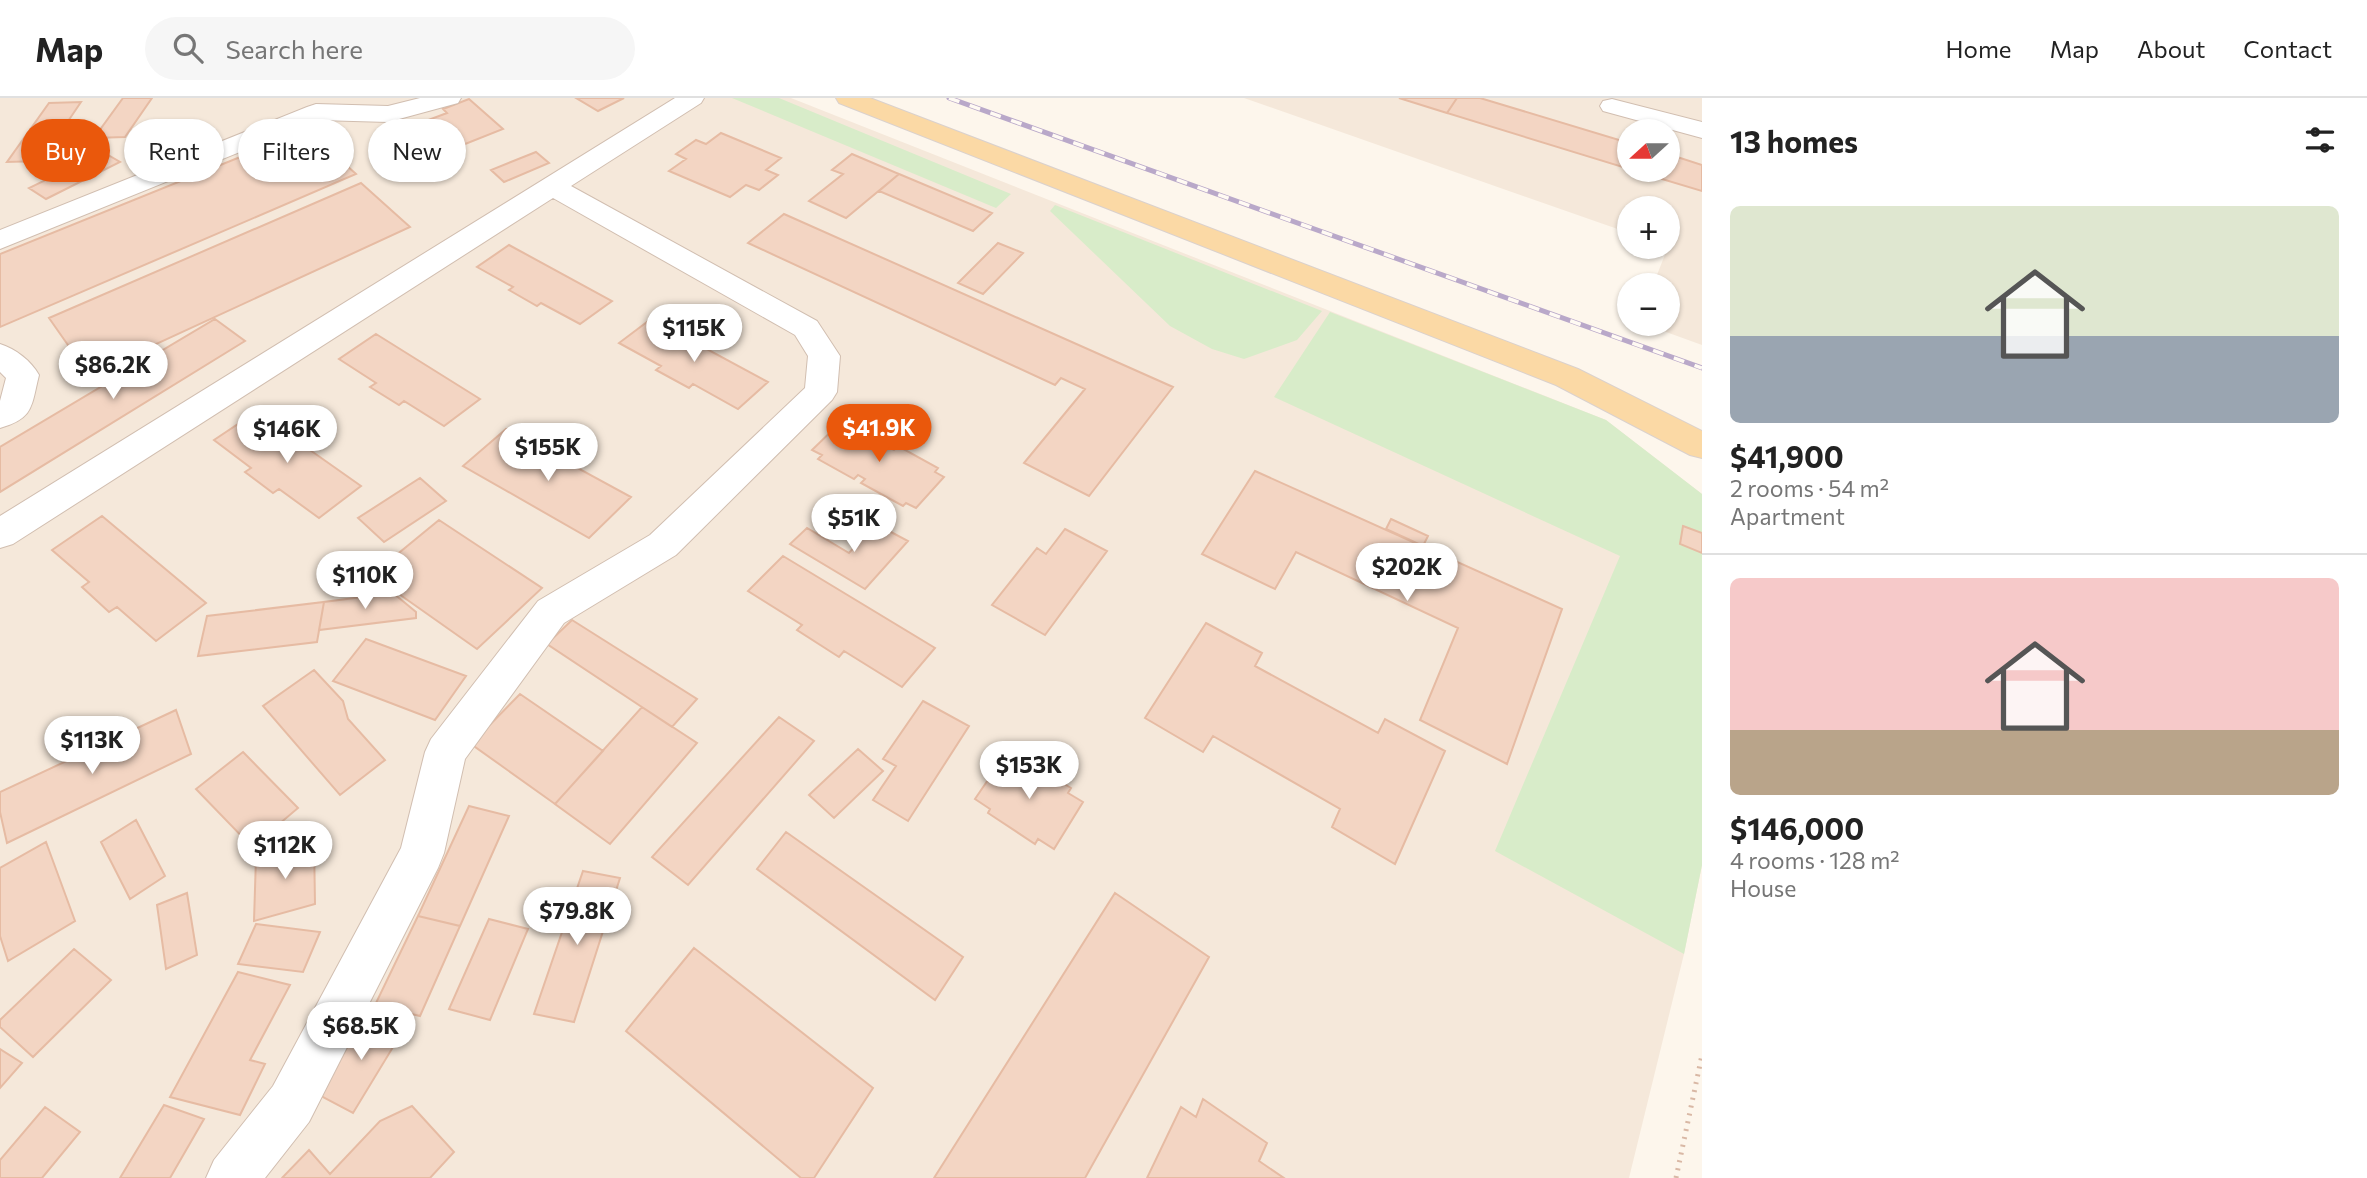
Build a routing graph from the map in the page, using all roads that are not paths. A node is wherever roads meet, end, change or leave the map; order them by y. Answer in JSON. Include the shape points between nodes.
{"nodes":[{"id":1,"x":449,"y":98,"type":"edge"},
{"id":2,"x":692,"y":98,"type":"edge"},
{"id":3,"x":848,"y":98,"type":"edge"},
{"id":4,"x":1587,"y":98,"type":"edge"},
{"id":5,"x":1615,"y":102,"type":"edge"},
{"id":6,"x":306,"y":105,"type":"edge"},
{"id":7,"x":1702,"y":130,"type":"edge"},
{"id":8,"x":551,"y":186,"type":"junction"},
{"id":9,"x":0,"y":240,"type":"edge"},
{"id":10,"x":0,"y":355,"type":"edge"},
{"id":11,"x":0,"y":416,"type":"edge"},
{"id":12,"x":1702,"y":446,"type":"edge"},
{"id":13,"x":0,"y":534,"type":"edge"},
{"id":14,"x":232,"y":1178,"type":"edge"}],
"edges":[{"from":1,"to":6,"type":"street","via":[[388,114]]},
{"from":2,"to":8,"type":"street"},
{"from":3,"to":12,"type":"main road","via":[[1567,377]]},
{"from":4,"to":5,"type":"street"},
{"from":5,"to":7,"type":"street"},
{"from":6,"to":9,"type":"street"},
{"from":8,"to":13,"type":"street"},
{"from":8,"to":14,"type":"street","via":[[806,328],[824,356],[821,392],[663,545],[551,612],[502,677],[446,752],[422,853],[291,1104]]},
{"from":10,"to":11,"type":"street","via":[[23,375],[14,410]]}]}
